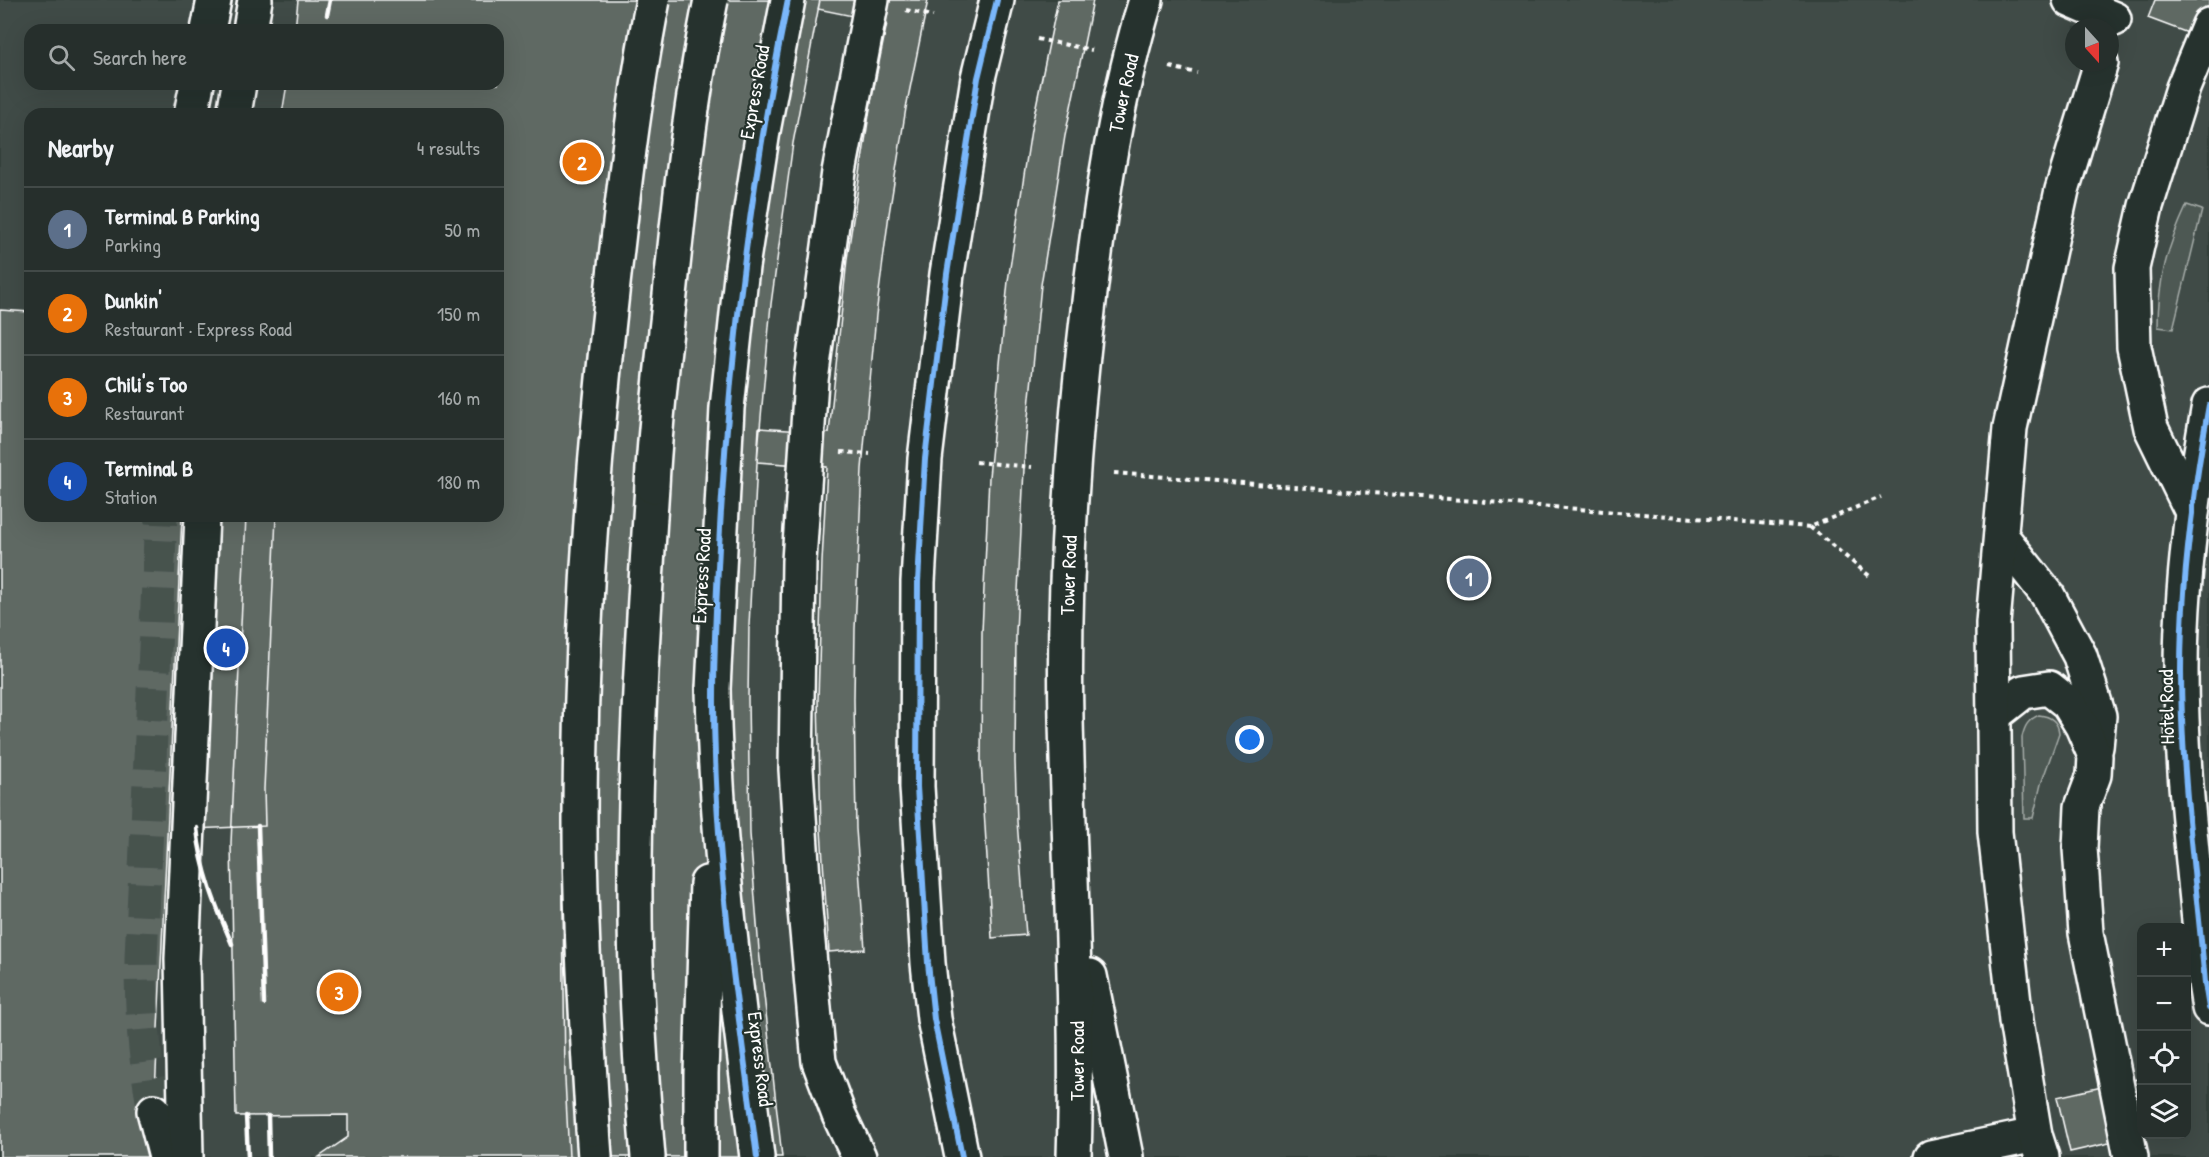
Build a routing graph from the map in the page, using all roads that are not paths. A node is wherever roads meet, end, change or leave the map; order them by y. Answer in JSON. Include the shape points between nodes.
{"nodes":[{"id":1,"x":214,"y":0,"type":"edge"},
{"id":2,"x":653,"y":0,"type":"edge"},
{"id":3,"x":711,"y":0,"type":"edge"},
{"id":4,"x":774,"y":0,"type":"edge"},
{"id":5,"x":788,"y":0,"type":"edge"},
{"id":6,"x":997,"y":0,"type":"edge"},
{"id":7,"x":1146,"y":0,"type":"edge"},
{"id":8,"x":2070,"y":0,"type":"edge"},
{"id":9,"x":884,"y":4,"type":"edge"},
{"id":10,"x":2115,"y":17,"type":"edge"},
{"id":11,"x":209,"y":24,"type":"edge"},
{"id":12,"x":2209,"y":25,"type":"edge"},
{"id":13,"x":2098,"y":72,"type":"edge"},
{"id":14,"x":196,"y":90,"type":"edge"},
{"id":15,"x":238,"y":90,"type":"edge"},
{"id":16,"x":192,"y":108,"type":"edge"},
{"id":17,"x":235,"y":108,"type":"edge"},
{"id":18,"x":763,"y":132,"type":"junction"},
{"id":19,"x":2209,"y":405,"type":"edge"},
{"id":20,"x":2192,"y":512,"type":"junction"},
{"id":21,"x":202,"y":522,"type":"edge"},
{"id":22,"x":2001,"y":536,"type":"junction"},
{"id":23,"x":713,"y":689,"type":"junction"},
{"id":24,"x":1994,"y":715,"type":"junction"},
{"id":25,"x":2095,"y":756,"type":"junction"},
{"id":26,"x":2199,"y":829,"type":"edge"},
{"id":27,"x":1071,"y":883,"type":"junction"},
{"id":28,"x":2209,"y":1008,"type":"edge"},
{"id":29,"x":154,"y":1111,"type":"tunnel mouth"},
{"id":30,"x":2039,"y":1146,"type":"edge"},
{"id":31,"x":647,"y":1154,"type":"edge"},
{"id":32,"x":166,"y":1157,"type":"edge"},
{"id":33,"x":186,"y":1157,"type":"edge"},
{"id":34,"x":595,"y":1157,"type":"edge"},
{"id":35,"x":701,"y":1157,"type":"edge"},
{"id":36,"x":757,"y":1157,"type":"edge"},
{"id":37,"x":859,"y":1157,"type":"edge"},
{"id":38,"x":962,"y":1157,"type":"edge"},
{"id":39,"x":1074,"y":1157,"type":"edge"},
{"id":40,"x":1126,"y":1157,"type":"edge"},
{"id":41,"x":1931,"y":1157,"type":"edge"},
{"id":42,"x":2131,"y":1157,"type":"edge"}],
"edges":[{"from":1,"to":11,"type":"street"},
{"from":2,"to":34,"type":"street","bridge":true,"via":[[632,116],[600,395],[585,639],[581,899]]},
{"from":3,"to":31,"type":"street","bridge":true,"via":[[675,241],[655,436],[649,541],[635,908]]},
{"from":4,"to":18,"type":"street"},
{"from":5,"to":18,"type":"street","name":"Express Road"},
{"from":6,"to":38,"type":"street","via":[[978,78],[947,274],[925,459],[918,582],[917,787],[928,963],[934,1019]]},
{"from":7,"to":27,"type":"street","name":"Tower Road","via":[[1130,58],[1106,183],[1078,401],[1065,647]]},
{"from":8,"to":10,"type":"street"},
{"from":9,"to":37,"type":"street","via":[[838,172],[811,380],[799,561],[796,769],[819,1062],[838,1115]]},
{"from":12,"to":20,"type":"street","via":[[2183,88],[2146,206],[2132,268],[2134,346],[2151,428]]},
{"from":13,"to":22,"type":"street","via":[[2062,190],[2010,428]]},
{"from":14,"to":16,"type":"street"},
{"from":15,"to":17,"type":"street"},
{"from":18,"to":23,"type":"street","name":"Express Road","bridge":true,"via":[[742,267],[727,408]]},
{"from":19,"to":20,"type":"street","name":"Hotel Road"},
{"from":20,"to":26,"type":"street","name":"Hotel Road","via":[[2181,671],[2183,745]]},
{"from":21,"to":33,"type":"street","via":[[182,959]]},
{"from":22,"to":24,"type":"street","via":[[1994,623]]},
{"from":22,"to":25,"type":"street","via":[[2047,594],[2080,656],[2099,716]]},
{"from":23,"to":35,"type":"street","via":[[700,1074]]},
{"from":23,"to":36,"type":"street","name":"Express Road","via":[[725,896]]},
{"from":24,"to":25,"type":"street","via":[[2023,692],[2049,688],[2068,703]]},
{"from":24,"to":30,"type":"street","via":[[1995,832],[2016,1021]]},
{"from":25,"to":42,"type":"street","via":[[2094,775],[2082,807],[2080,838],[2086,933]]},
{"from":26,"to":28,"type":"street","name":"Hotel Road"},
{"from":27,"to":39,"type":"street","name":"Tower Road","via":[[1077,1071]]},
{"from":27,"to":40,"type":"street"},
{"from":29,"to":32,"type":"street"},
{"from":30,"to":41,"type":"street"}]}
